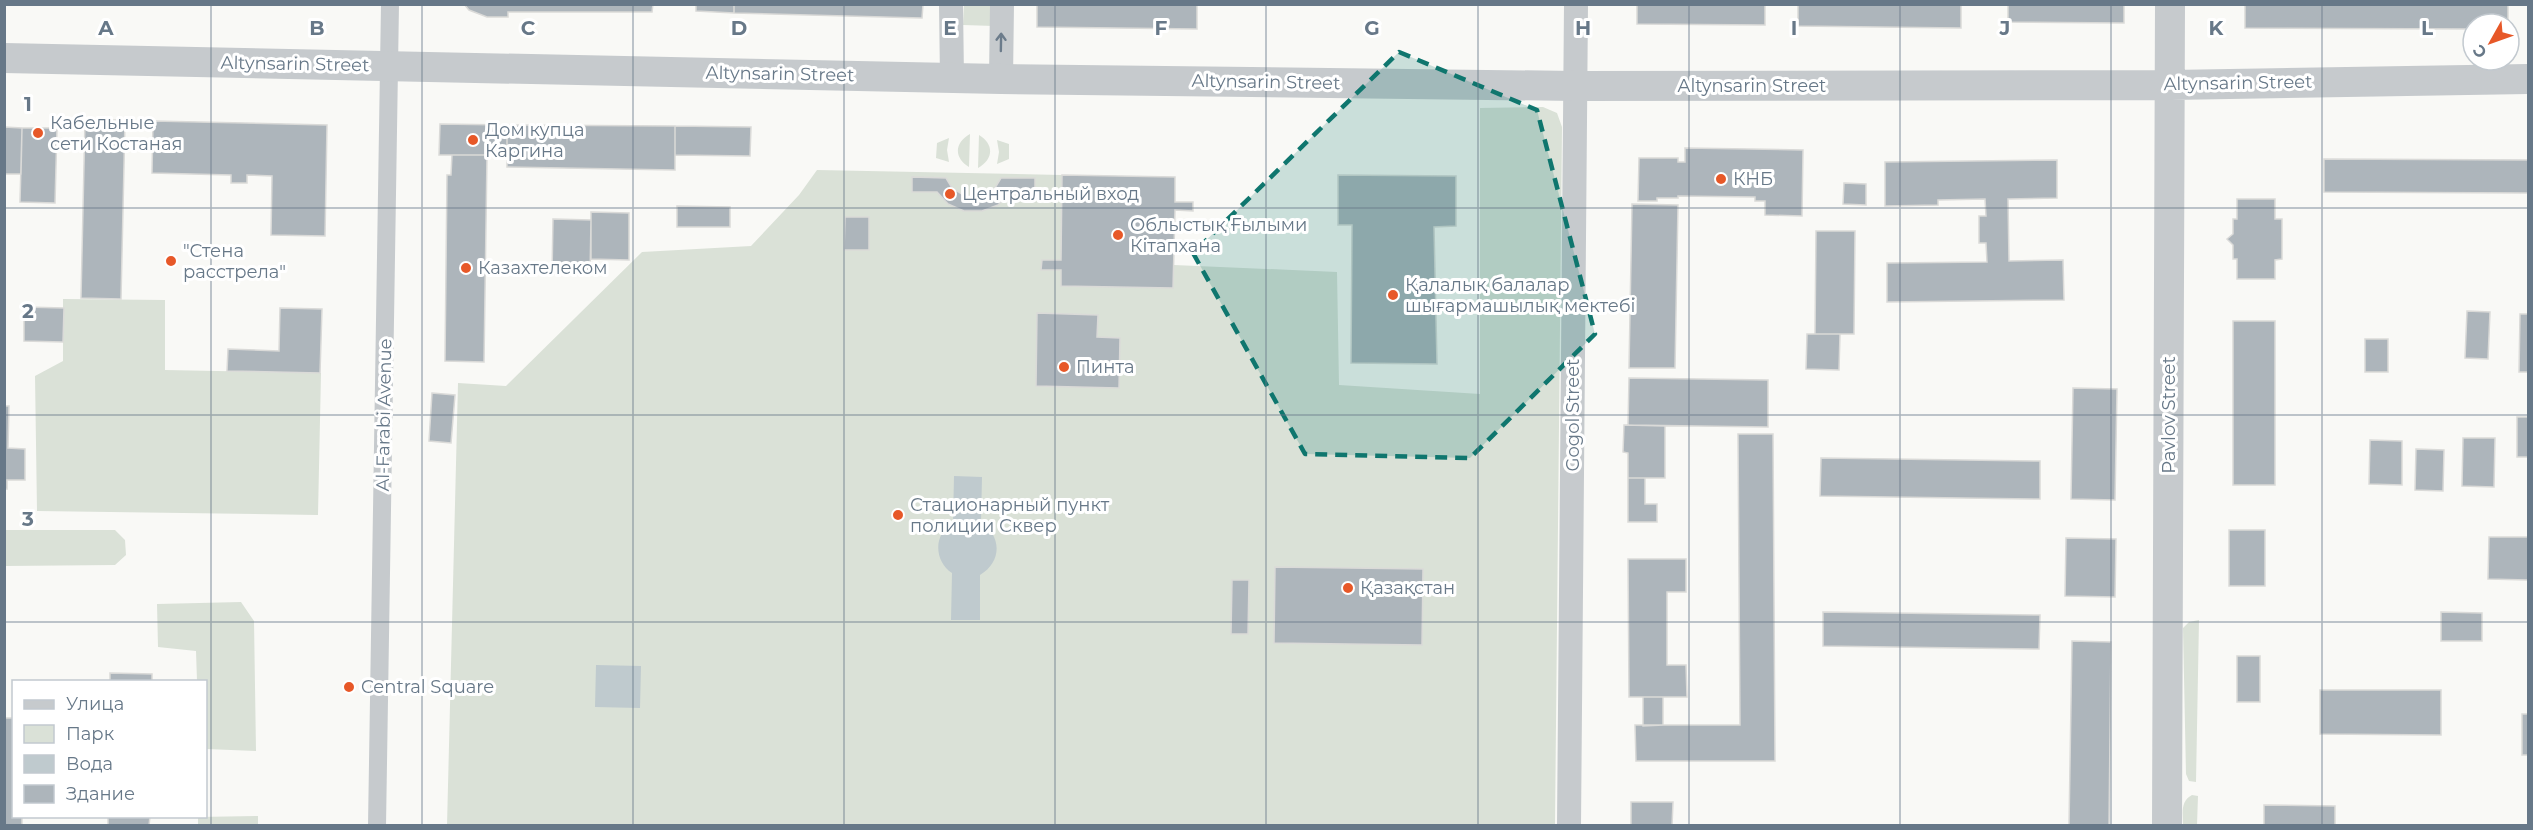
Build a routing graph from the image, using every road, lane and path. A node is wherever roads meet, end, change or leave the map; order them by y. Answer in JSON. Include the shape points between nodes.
{"nodes":[{"id":1,"x":390,"y":4,"type":"edge"},
{"id":2,"x":951,"y":4,"type":"edge"},
{"id":3,"x":1002,"y":4,"type":"edge"},
{"id":4,"x":1576,"y":4,"type":"edge"},
{"id":5,"x":2170,"y":4,"type":"edge"},
{"id":6,"x":4,"y":58,"type":"edge"},
{"id":7,"x":389,"y":66,"type":"junction"},
{"id":8,"x":952,"y":78,"type":"junction"},
{"id":9,"x":1001,"y":79,"type":"junction"},
{"id":10,"x":2529,"y":79,"type":"edge"},
{"id":11,"x":2171,"y":85,"type":"junction"},
{"id":12,"x":1576,"y":86,"type":"junction"},
{"id":13,"x":376,"y":825,"type":"edge"},
{"id":14,"x":1569,"y":825,"type":"edge"},
{"id":15,"x":2167,"y":825,"type":"edge"}],
"edges":[{"from":1,"to":7,"type":"street","name":"Al-Farabi Avenue"},
{"from":2,"to":8,"type":"street"},
{"from":9,"to":3,"type":"street","one_way":true},
{"from":4,"to":12,"type":"street","name":"Gogol Street"},
{"from":5,"to":11,"type":"street","name":"Pavlov Street"},
{"from":6,"to":7,"type":"street","name":"Altynsarin Street"},
{"from":7,"to":8,"type":"street","name":"Altynsarin Street"},
{"from":7,"to":13,"type":"street","name":"Al-Farabi Avenue"},
{"from":8,"to":9,"type":"street","name":"Altynsarin Street"},
{"from":9,"to":12,"type":"street","name":"Altynsarin Street"},
{"from":10,"to":11,"type":"street","name":"Altynsarin Street"},
{"from":11,"to":12,"type":"street","name":"Altynsarin Street"},
{"from":11,"to":15,"type":"street","name":"Pavlov Street"},
{"from":12,"to":14,"type":"street","name":"Gogol Street"}]}
